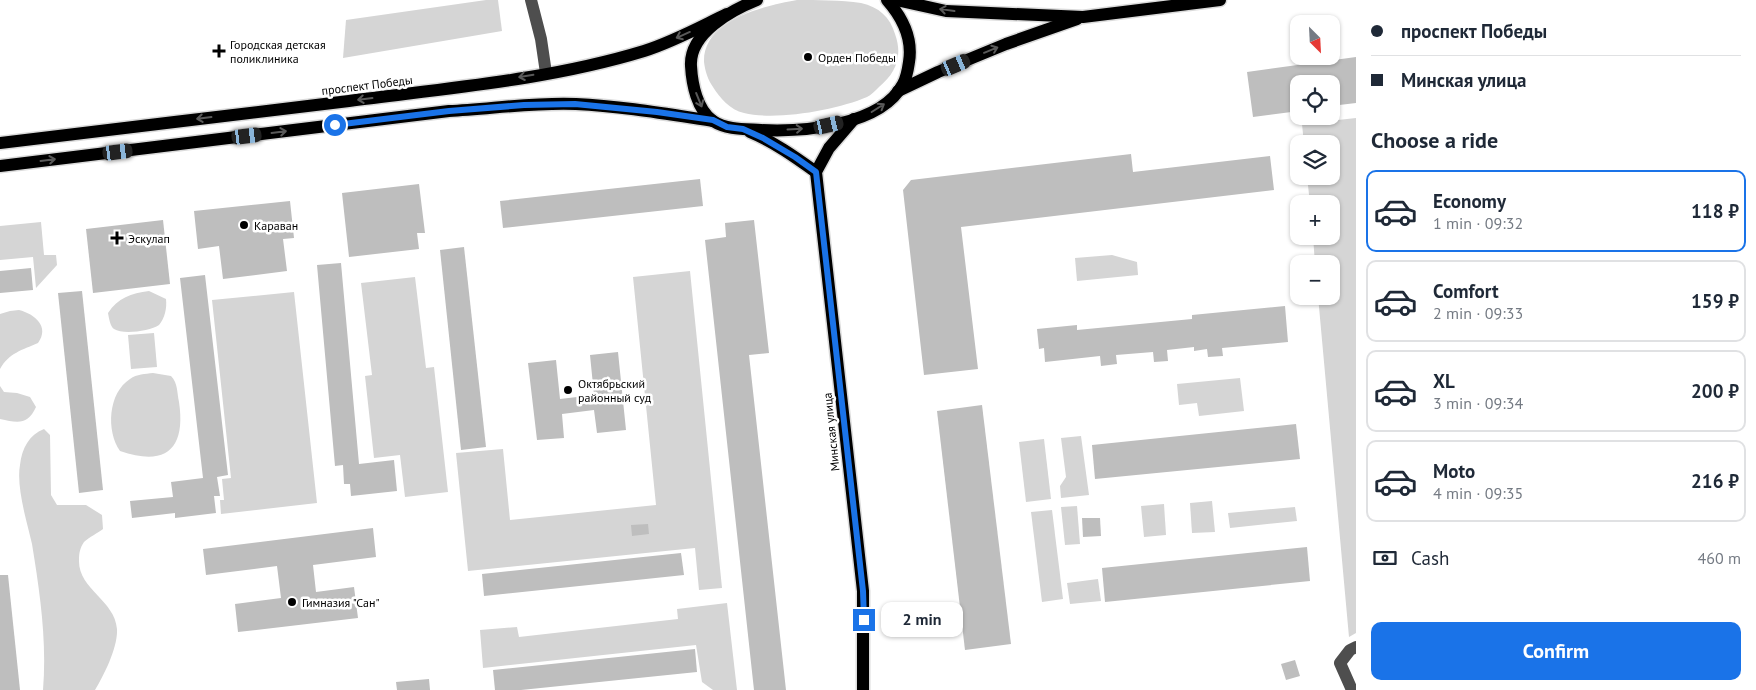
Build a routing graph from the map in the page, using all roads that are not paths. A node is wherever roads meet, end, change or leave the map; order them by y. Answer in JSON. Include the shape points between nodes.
{"nodes":[{"id":1,"x":531,"y":0,"type":"edge"},
{"id":2,"x":743,"y":0,"type":"edge"},
{"id":3,"x":757,"y":0,"type":"edge"},
{"id":4,"x":887,"y":0,"type":"edge"},
{"id":5,"x":896,"y":0,"type":"edge"},
{"id":6,"x":1220,"y":0,"type":"edge"},
{"id":7,"x":727,"y":14,"type":"junction"},
{"id":8,"x":1083,"y":17,"type":"junction"},
{"id":9,"x":546,"y":74,"type":"junction"},
{"id":10,"x":898,"y":91,"type":"junction"},
{"id":11,"x":713,"y":120,"type":"junction"},
{"id":12,"x":854,"y":120,"type":"junction"},
{"id":13,"x":743,"y":129,"type":"junction"},
{"id":14,"x":0,"y":143,"type":"edge"},
{"id":15,"x":0,"y":166,"type":"edge"},
{"id":16,"x":816,"y":172,"type":"junction"},
{"id":17,"x":1356,"y":647,"type":"edge"},
{"id":18,"x":863,"y":690,"type":"edge"},
{"id":19,"x":1352,"y":690,"type":"edge"}],
"edges":[{"from":1,"to":9,"type":"street"},
{"from":2,"to":7,"type":"street"},
{"from":3,"to":7,"type":"main road","name":"проспект Победы"},
{"from":4,"to":10,"type":"main road","via":[[897,11],[909,38],[907,73]]},
{"from":8,"to":5,"type":"main road","one_way":true,"via":[[946,11]]},
{"from":6,"to":8,"type":"main road"},
{"from":7,"to":9,"type":"main road","name":"проспект Победы","one_way":true,"via":[[646,50]]},
{"from":7,"to":11,"type":"main road","one_way":true,"via":[[702,36],[691,63],[696,95],[703,110]]},
{"from":10,"to":8,"type":"main road","one_way":true,"via":[[1006,44]]},
{"from":9,"to":14,"type":"main road","name":"проспект Победы","one_way":true},
{"from":12,"to":10,"type":"main road","one_way":true,"via":[[876,109]]},
{"from":11,"to":13,"type":"main road","via":[[727,127]]},
{"from":15,"to":11,"type":"main road","one_way":true,"via":[[441,112],[524,105],[575,104]]},
{"from":13,"to":12,"type":"main road","one_way":true,"via":[[801,129]]},
{"from":12,"to":16,"type":"main road","via":[[829,148]]},
{"from":13,"to":16,"type":"main road"},
{"from":16,"to":18,"type":"main road","name":"Минская улица","via":[[863,591]]},
{"from":17,"to":19,"type":"street","via":[[1340,663]]}]}
